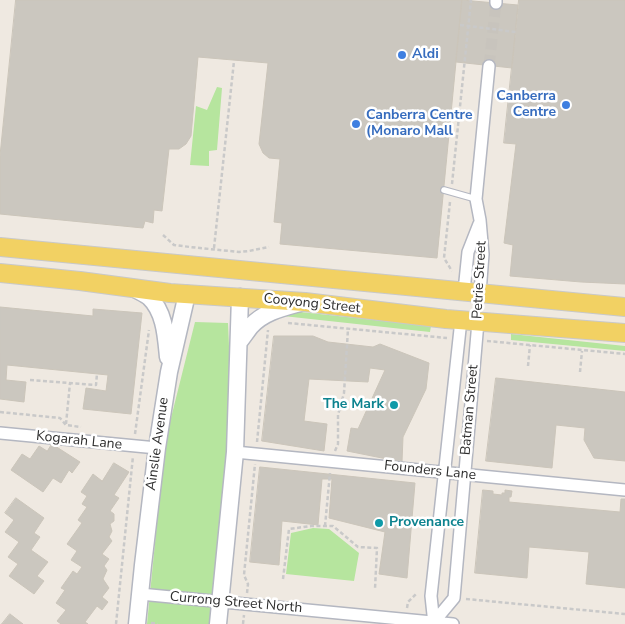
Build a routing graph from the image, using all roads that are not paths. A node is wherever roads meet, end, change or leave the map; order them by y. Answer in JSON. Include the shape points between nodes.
{"nodes":[{"id":1,"x":489,"y":66,"type":"tunnel mouth"},
{"id":2,"x":444,"y":190,"type":"dead end"},
{"id":3,"x":476,"y":199,"type":"junction"},
{"id":4,"x":0,"y":247,"type":"edge"},
{"id":5,"x":190,"y":265,"type":"junction"},
{"id":6,"x":239,"y":270,"type":"junction"},
{"id":7,"x":0,"y":273,"type":"edge"},
{"id":8,"x":135,"y":289,"type":"junction"},
{"id":9,"x":472,"y":292,"type":"junction"},
{"id":10,"x":187,"y":294,"type":"junction"},
{"id":11,"x":240,"y":297,"type":"junction"},
{"id":12,"x":305,"y":302,"type":"junction"},
{"id":13,"x":625,"y":307,"type":"edge"},
{"id":14,"x":470,"y":321,"type":"junction"},
{"id":15,"x":625,"y":333,"type":"edge"},
{"id":16,"x":459,"y":339,"type":"joint"},
{"id":17,"x":476,"y":340,"type":"joint"},
{"id":18,"x":239,"y":342,"type":"junction"},
{"id":19,"x":169,"y":372,"type":"junction"},
{"id":20,"x":0,"y":433,"type":"edge"},
{"id":21,"x":157,"y":448,"type":"junction"},
{"id":22,"x":235,"y":452,"type":"junction"},
{"id":23,"x":444,"y":472,"type":"junction"},
{"id":24,"x":464,"y":474,"type":"junction"},
{"id":25,"x":625,"y":490,"type":"edge"},
{"id":26,"x":140,"y":594,"type":"junction"},
{"id":27,"x":220,"y":602,"type":"junction"},
{"id":28,"x":434,"y":623,"type":"edge"},
{"id":29,"x":137,"y":624,"type":"edge"},
{"id":30,"x":218,"y":624,"type":"edge"},
{"id":31,"x":452,"y":624,"type":"edge"}],
"edges":[{"from":1,"to":3,"type":"street","name":"Petrie Street"},
{"from":2,"to":3,"type":"lane"},
{"from":3,"to":9,"type":"street","name":"Petrie Street","via":[[480,220],[468,252]]},
{"from":4,"to":5,"type":"main road","name":"Cooyong Street"},
{"from":5,"to":6,"type":"main road","name":"Cooyong Street"},
{"from":5,"to":10,"type":"main road","name":"Ainslie Avenue"},
{"from":6,"to":9,"type":"main road","name":"Cooyong Street"},
{"from":6,"to":11,"type":"main road"},
{"from":7,"to":8,"type":"main road","name":"Cooyong Street"},
{"from":8,"to":10,"type":"main road","name":"Cooyong Street"},
{"from":8,"to":19,"type":"main road","via":[[149,298],[158,310],[166,340]]},
{"from":9,"to":13,"type":"main road","name":"Cooyong Street"},
{"from":9,"to":14,"type":"main road","name":"Petrie Street"},
{"from":10,"to":11,"type":"main road","name":"Cooyong Street"},
{"from":10,"to":19,"type":"main road","name":"Ainslie Avenue"},
{"from":11,"to":12,"type":"main road","name":"Cooyong Street"},
{"from":11,"to":18,"type":"main road"},
{"from":12,"to":14,"type":"main road","name":"Cooyong Street"},
{"from":12,"to":18,"type":"main road","via":[[264,316]]},
{"from":14,"to":15,"type":"main road","name":"Cooyong Street"},
{"from":14,"to":16,"type":"street","name":"Petrie Street"},
{"from":14,"to":17,"type":"street","name":"Petrie Street"},
{"from":16,"to":23,"type":"street","name":"Batman Street"},
{"from":17,"to":24,"type":"street","name":"Batman Street"},
{"from":18,"to":22,"type":"main road"},
{"from":19,"to":21,"type":"main road","name":"Ainslie Avenue"},
{"from":20,"to":21,"type":"street","name":"Kogarah Lane"},
{"from":21,"to":26,"type":"main road","name":"Ainslie Avenue"},
{"from":22,"to":23,"type":"street","name":"Founders Lane"},
{"from":22,"to":27,"type":"main road"},
{"from":23,"to":24,"type":"street","name":"Founders Lane"},
{"from":23,"to":28,"type":"street","name":"Batman Street","via":[[431,596]]},
{"from":24,"to":25,"type":"street","name":"Founders Lane"},
{"from":24,"to":28,"type":"street","name":"Batman Street","via":[[458,598]]},
{"from":26,"to":27,"type":"street","name":"Currong Street North"},
{"from":26,"to":29,"type":"main road","name":"Ainslie Avenue"},
{"from":27,"to":28,"type":"street","name":"Currong Street North"},
{"from":27,"to":30,"type":"main road"},
{"from":28,"to":31,"type":"street","name":"Currong Street North"}]}
